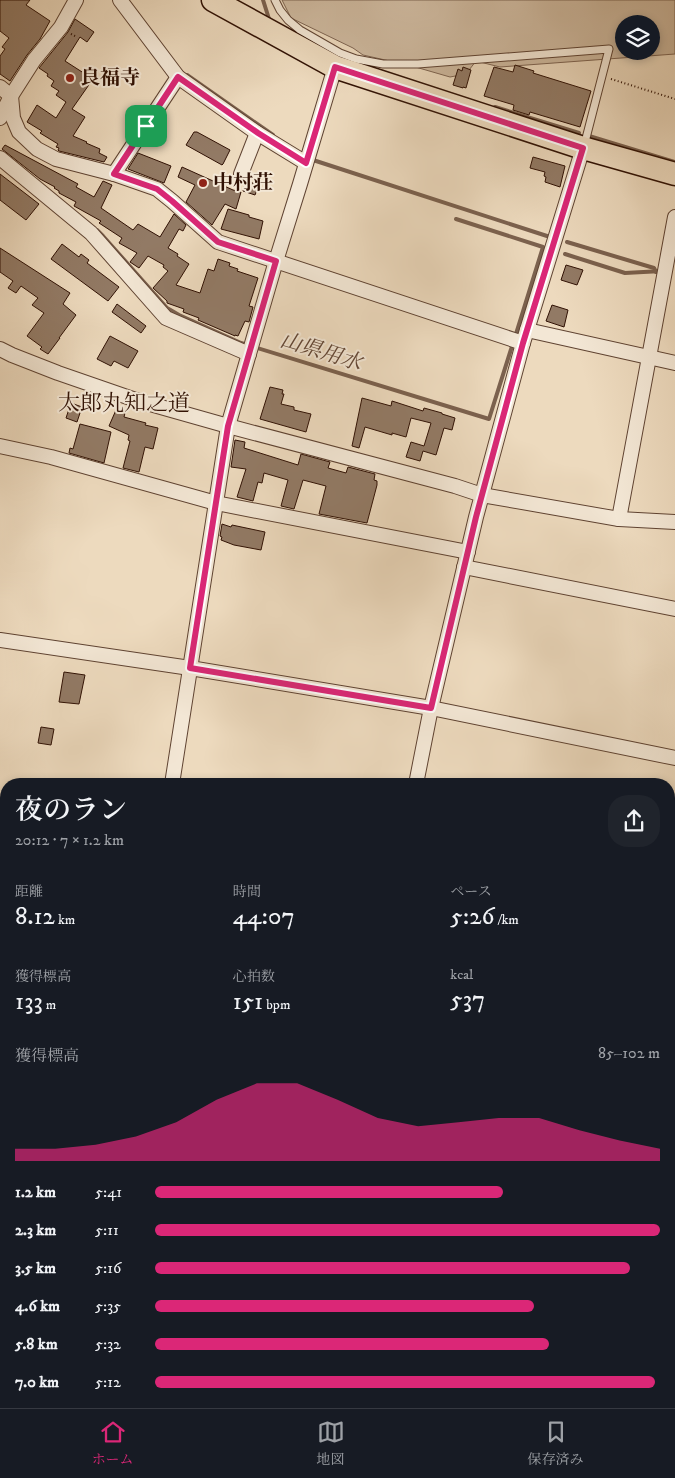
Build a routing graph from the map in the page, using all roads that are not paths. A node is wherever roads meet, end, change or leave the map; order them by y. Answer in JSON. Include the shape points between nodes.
{"nodes":[{"id":1,"x":76,"y":0,"type":"edge"},
{"id":2,"x":120,"y":0,"type":"edge"},
{"id":3,"x":213,"y":0,"type":"edge"},
{"id":4,"x":275,"y":0,"type":"edge"},
{"id":5,"x":338,"y":60,"type":"junction"},
{"id":6,"x":178,"y":77,"type":"junction"},
{"id":7,"x":0,"y":87,"type":"edge"},
{"id":8,"x":11,"y":96,"type":"junction"},
{"id":9,"x":0,"y":118,"type":"edge"},
{"id":10,"x":258,"y":133,"type":"junction"},
{"id":11,"x":583,"y":148,"type":"junction"},
{"id":12,"x":0,"y":158,"type":"edge"},
{"id":13,"x":306,"y":163,"type":"junction"},
{"id":14,"x":114,"y":174,"type":"junction"},
{"id":15,"x":241,"y":174,"type":"dead end"},
{"id":16,"x":675,"y":174,"type":"edge"},
{"id":17,"x":675,"y":217,"type":"edge"},
{"id":18,"x":276,"y":261,"type":"junction"},
{"id":19,"x":527,"y":330,"type":"junction"},
{"id":20,"x":523,"y":343,"type":"junction"},
{"id":21,"x":250,"y":348,"type":"junction"},
{"id":22,"x":0,"y":349,"type":"edge"},
{"id":23,"x":648,"y":358,"type":"junction"},
{"id":24,"x":675,"y":362,"type":"edge"},
{"id":25,"x":228,"y":426,"type":"junction"},
{"id":26,"x":0,"y":446,"type":"edge"},
{"id":27,"x":482,"y":495,"type":"junction"},
{"id":28,"x":216,"y":503,"type":"junction"},
{"id":29,"x":619,"y":519,"type":"junction"},
{"id":30,"x":675,"y":522,"type":"edge"},
{"id":31,"x":468,"y":552,"type":"junction"},
{"id":32,"x":464,"y":567,"type":"junction"},
{"id":33,"x":675,"y":609,"type":"edge"},
{"id":34,"x":0,"y":640,"type":"edge"},
{"id":35,"x":190,"y":668,"type":"junction"},
{"id":36,"x":431,"y":708,"type":"junction"},
{"id":37,"x":675,"y":758,"type":"edge"},
{"id":38,"x":173,"y":778,"type":"edge"},
{"id":39,"x":417,"y":778,"type":"edge"}],
"edges":[{"from":1,"to":8,"type":"street","via":[[61,27]]},
{"from":2,"to":6,"type":"street"},
{"from":3,"to":5,"type":"main road"},
{"from":4,"to":5,"type":"lane","via":[[288,20]]},
{"from":5,"to":11,"type":"main road"},
{"from":5,"to":11,"type":"lane","via":[[418,64],[609,49]]},
{"from":5,"to":13,"type":"street"},
{"from":6,"to":10,"type":"street"},
{"from":6,"to":14,"type":"street"},
{"from":7,"to":8,"type":"street"},
{"from":8,"to":9,"type":"street"},
{"from":8,"to":14,"type":"street","via":[[13,118],[20,132],[37,148],[56,159]]},
{"from":10,"to":13,"type":"street"},
{"from":10,"to":15,"type":"street"},
{"from":11,"to":16,"type":"main road"},
{"from":11,"to":19,"type":"street"},
{"from":12,"to":21,"type":"street","via":[[91,232],[166,318]]},
{"from":13,"to":18,"type":"street"},
{"from":14,"to":18,"type":"street","via":[[157,189],[218,242]]},
{"from":17,"to":23,"type":"street"},
{"from":18,"to":20,"type":"street"},
{"from":18,"to":21,"type":"street"},
{"from":19,"to":20,"type":"street"},
{"from":19,"to":23,"type":"street"},
{"from":20,"to":27,"type":"street"},
{"from":21,"to":25,"type":"street"},
{"from":22,"to":25,"type":"street","via":[[127,397]]},
{"from":23,"to":24,"type":"street"},
{"from":23,"to":29,"type":"street"},
{"from":25,"to":27,"type":"street"},
{"from":25,"to":28,"type":"street"},
{"from":26,"to":28,"type":"street"},
{"from":27,"to":29,"type":"street"},
{"from":27,"to":31,"type":"street"},
{"from":28,"to":31,"type":"street"},
{"from":28,"to":35,"type":"street"},
{"from":29,"to":30,"type":"street"},
{"from":31,"to":32,"type":"street"},
{"from":32,"to":33,"type":"street"},
{"from":32,"to":36,"type":"street"},
{"from":34,"to":35,"type":"street"},
{"from":35,"to":36,"type":"street"},
{"from":35,"to":38,"type":"street"},
{"from":36,"to":37,"type":"street"},
{"from":36,"to":39,"type":"street"}]}
